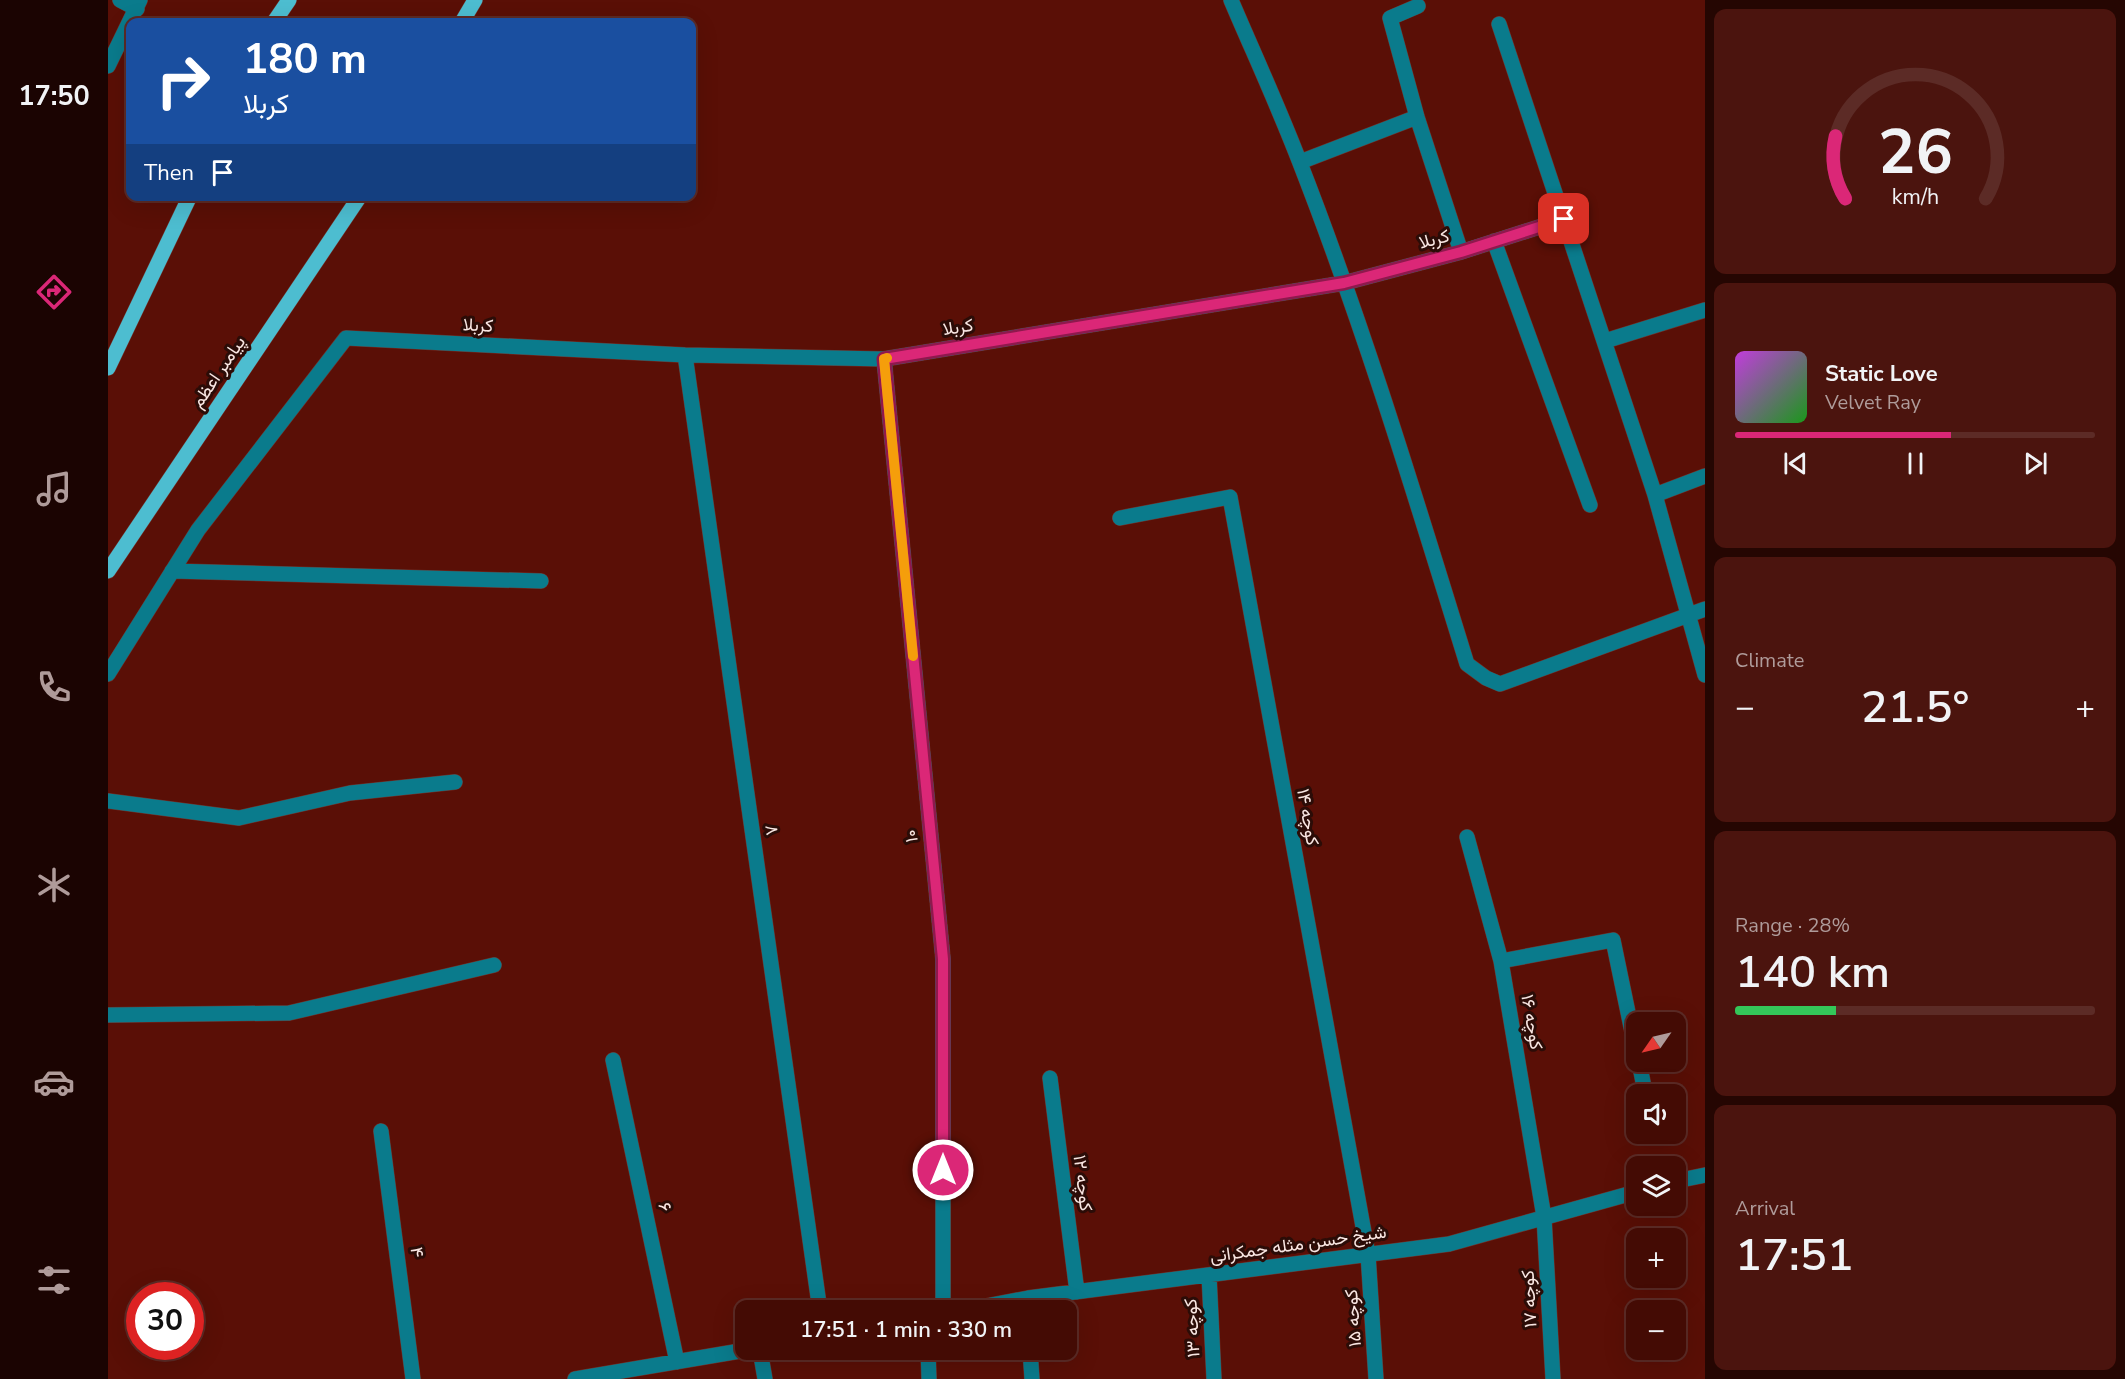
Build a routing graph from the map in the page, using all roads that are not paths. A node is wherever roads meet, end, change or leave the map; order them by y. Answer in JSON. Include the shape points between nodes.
{"nodes":[{"id":1,"x":120,"y":0,"type":"edge"},
{"id":2,"x":289,"y":0,"type":"edge"},
{"id":3,"x":475,"y":0,"type":"edge"},
{"id":4,"x":1231,"y":0,"type":"edge"},
{"id":5,"x":138,"y":4,"type":"edge"},
{"id":6,"x":1418,"y":6,"type":"dead end"},
{"id":7,"x":131,"y":18,"type":"edge"},
{"id":8,"x":277,"y":18,"type":"edge"},
{"id":9,"x":464,"y":18,"type":"edge"},
{"id":10,"x":1499,"y":24,"type":"dead end"},
{"id":11,"x":126,"y":29,"type":"edge"},
{"id":12,"x":108,"y":66,"type":"edge"},
{"id":13,"x":1417,"y":117,"type":"junction"},
{"id":14,"x":1300,"y":162,"type":"junction"},
{"id":15,"x":188,"y":201,"type":"edge"},
{"id":16,"x":357,"y":201,"type":"edge"},
{"id":17,"x":1564,"y":219,"type":"junction"},
{"id":18,"x":1494,"y":241,"type":"junction"},
{"id":19,"x":1461,"y":252,"type":"junction"},
{"id":20,"x":1344,"y":283,"type":"junction"},
{"id":21,"x":1705,"y":310,"type":"edge"},
{"id":22,"x":1605,"y":341,"type":"junction"},
{"id":23,"x":685,"y":355,"type":"junction"},
{"id":24,"x":884,"y":359,"type":"junction"},
{"id":25,"x":108,"y":368,"type":"edge"},
{"id":26,"x":1705,"y":476,"type":"edge"},
{"id":27,"x":1655,"y":495,"type":"junction"},
{"id":28,"x":1590,"y":505,"type":"dead end"},
{"id":29,"x":1120,"y":518,"type":"dead end"},
{"id":30,"x":108,"y":571,"type":"edge"},
{"id":31,"x":172,"y":572,"type":"junction"},
{"id":32,"x":541,"y":581,"type":"dead end"},
{"id":33,"x":1705,"y":609,"type":"edge"},
{"id":34,"x":1688,"y":614,"type":"junction"},
{"id":35,"x":108,"y":674,"type":"edge"},
{"id":36,"x":1705,"y":675,"type":"edge"},
{"id":37,"x":455,"y":782,"type":"dead end"},
{"id":38,"x":108,"y":801,"type":"edge"},
{"id":39,"x":1467,"y":837,"type":"dead end"},
{"id":40,"x":1502,"y":961,"type":"junction"},
{"id":41,"x":494,"y":965,"type":"dead end"},
{"id":42,"x":1628,"y":1012,"type":"edge"},
{"id":43,"x":108,"y":1015,"type":"edge"},
{"id":44,"x":614,"y":1060,"type":"dead end"},
{"id":45,"x":1050,"y":1078,"type":"dead end"},
{"id":46,"x":381,"y":1131,"type":"dead end"},
{"id":47,"x":1705,"y":1175,"type":"edge"},
{"id":48,"x":1686,"y":1179,"type":"edge"},
{"id":49,"x":1626,"y":1195,"type":"edge"},
{"id":50,"x":1544,"y":1217,"type":"junction"},
{"id":51,"x":1368,"y":1254,"type":"junction"},
{"id":52,"x":1209,"y":1275,"type":"junction"},
{"id":53,"x":1077,"y":1292,"type":"junction"},
{"id":54,"x":818,"y":1300,"type":"edge"},
{"id":55,"x":943,"y":1300,"type":"edge"},
{"id":56,"x":1047,"y":1300,"type":"edge"},
{"id":57,"x":735,"y":1352,"type":"edge"},
{"id":58,"x":762,"y":1360,"type":"edge"},
{"id":59,"x":928,"y":1360,"type":"edge"},
{"id":60,"x":1031,"y":1360,"type":"edge"},
{"id":61,"x":677,"y":1362,"type":"junction"},
{"id":62,"x":413,"y":1379,"type":"edge"},
{"id":63,"x":575,"y":1379,"type":"edge"},
{"id":64,"x":765,"y":1379,"type":"edge"},
{"id":65,"x":929,"y":1379,"type":"edge"},
{"id":66,"x":1032,"y":1379,"type":"edge"},
{"id":67,"x":1214,"y":1379,"type":"edge"},
{"id":68,"x":1376,"y":1379,"type":"edge"},
{"id":69,"x":1553,"y":1379,"type":"edge"}],
"edges":[{"from":1,"to":5,"type":"street"},
{"from":2,"to":8,"type":"main road"},
{"from":3,"to":9,"type":"main road"},
{"from":4,"to":14,"type":"street"},
{"from":5,"to":7,"type":"street"},
{"from":6,"to":13,"type":"street","via":[[1390,18]]},
{"from":10,"to":17,"type":"street"},
{"from":11,"to":12,"type":"street"},
{"from":13,"to":14,"type":"street"},
{"from":13,"to":19,"type":"street"},
{"from":14,"to":20,"type":"street"},
{"from":15,"to":25,"type":"main road"},
{"from":16,"to":30,"type":"main road","name":"پیامبر اعظم"},
{"from":17,"to":18,"type":"street","name":"کربلا"},
{"from":17,"to":22,"type":"street"},
{"from":18,"to":19,"type":"street","name":"کربلا"},
{"from":18,"to":28,"type":"street"},
{"from":19,"to":20,"type":"street","name":"کربلا"},
{"from":20,"to":24,"type":"street","name":"کربلا"},
{"from":20,"to":34,"type":"street","via":[[1467,664],[1500,684]]},
{"from":21,"to":22,"type":"street"},
{"from":22,"to":27,"type":"street"},
{"from":23,"to":24,"type":"street","name":"کربلا"},
{"from":23,"to":31,"type":"street","name":"کربلا","via":[[346,338],[198,530]]},
{"from":23,"to":54,"type":"street","name":"۸"},
{"from":24,"to":55,"type":"street","name":"۱۰","via":[[943,959]]},
{"from":26,"to":27,"type":"street"},
{"from":27,"to":34,"type":"street"},
{"from":29,"to":51,"type":"street","name":"کوچه ۱۴","via":[[1230,497]]},
{"from":31,"to":32,"type":"street"},
{"from":31,"to":35,"type":"street"},
{"from":33,"to":34,"type":"street"},
{"from":34,"to":36,"type":"street"},
{"from":37,"to":38,"type":"street","via":[[350,793],[239,818]]},
{"from":39,"to":40,"type":"street","name":"کوچه ۱۶"},
{"from":40,"to":42,"type":"street","via":[[1613,940]]},
{"from":40,"to":50,"type":"street","name":"کوچه ۱۶"},
{"from":41,"to":43,"type":"street","via":[[289,1013]]},
{"from":44,"to":61,"type":"street","name":"۶"},
{"from":45,"to":53,"type":"street","name":"کوچه ۱۲"},
{"from":46,"to":62,"type":"street","name":"۴"},
{"from":47,"to":48,"type":"street"},
{"from":49,"to":50,"type":"street","name":"شیخ حسن مثله جمکرانی"},
{"from":50,"to":51,"type":"street","name":"شیخ حسن مثله جمکرانی","via":[[1449,1244]]},
{"from":50,"to":69,"type":"street","name":"کوچه ۱۷"},
{"from":51,"to":52,"type":"street","name":"شیخ حسن مثله جمکرانی"},
{"from":51,"to":68,"type":"street","name":"کوچه ۱۵"},
{"from":52,"to":53,"type":"street","name":"شیخ حسن مثله جمکرانی"},
{"from":52,"to":67,"type":"street","name":"کوچه ۱۳"},
{"from":53,"to":56,"type":"street","name":"شیخ حسن مثله جمکرانی"},
{"from":57,"to":61,"type":"street"},
{"from":58,"to":64,"type":"street"},
{"from":59,"to":65,"type":"street"},
{"from":60,"to":66,"type":"street"},
{"from":61,"to":63,"type":"street"}]}
